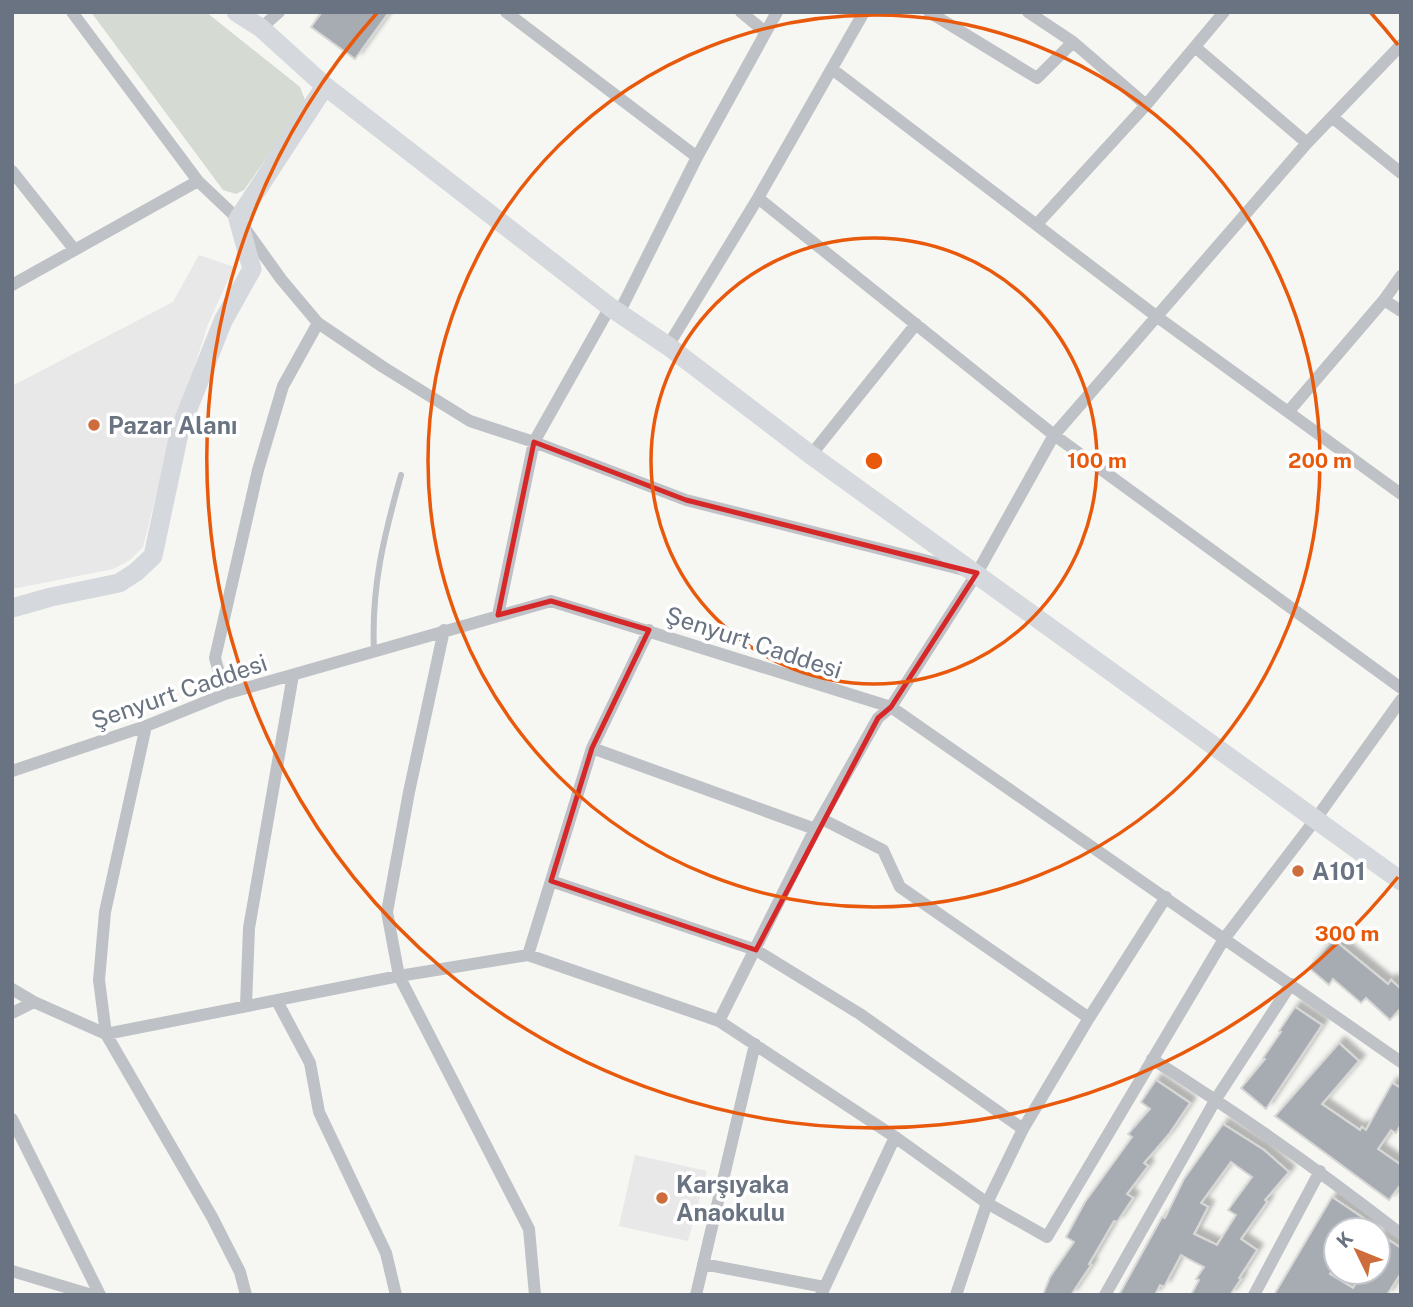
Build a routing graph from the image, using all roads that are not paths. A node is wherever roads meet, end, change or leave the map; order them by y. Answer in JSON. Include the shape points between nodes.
{"nodes":[{"id":1,"x":72,"y":12,"type":"edge"},
{"id":2,"x":236,"y":12,"type":"edge"},
{"id":3,"x":279,"y":12,"type":"edge"},
{"id":4,"x":506,"y":12,"type":"edge"},
{"id":5,"x":741,"y":12,"type":"edge"},
{"id":6,"x":777,"y":12,"type":"edge"},
{"id":7,"x":864,"y":12,"type":"edge"},
{"id":8,"x":929,"y":12,"type":"edge"},
{"id":9,"x":1028,"y":12,"type":"edge"},
{"id":10,"x":1224,"y":12,"type":"edge"},
{"id":11,"x":261,"y":28,"type":"junction"},
{"id":12,"x":765,"y":32,"type":"junction"},
{"id":13,"x":1073,"y":42,"type":"junction"},
{"id":14,"x":1401,"y":45,"type":"edge"},
{"id":15,"x":1195,"y":47,"type":"junction"},
{"id":16,"x":832,"y":69,"type":"junction"},
{"id":17,"x":326,"y":86,"type":"junction"},
{"id":18,"x":1146,"y":105,"type":"junction"},
{"id":19,"x":1332,"y":117,"type":"junction"},
{"id":20,"x":1307,"y":143,"type":"junction"},
{"id":21,"x":697,"y":157,"type":"junction"},
{"id":22,"x":12,"y":171,"type":"edge"},
{"id":23,"x":1401,"y":173,"type":"edge"},
{"id":24,"x":198,"y":181,"type":"junction"},
{"id":25,"x":758,"y":198,"type":"junction"},
{"id":26,"x":238,"y":219,"type":"junction"},
{"id":27,"x":1037,"y":224,"type":"junction"},
{"id":28,"x":74,"y":249,"type":"junction"},
{"id":29,"x":1401,"y":276,"type":"edge"},
{"id":30,"x":12,"y":285,"type":"edge"},
{"id":31,"x":1384,"y":300,"type":"junction"},
{"id":32,"x":615,"y":310,"type":"junction"},
{"id":33,"x":1401,"y":311,"type":"edge"},
{"id":34,"x":1156,"y":316,"type":"junction"},
{"id":35,"x":318,"y":323,"type":"junction"},
{"id":36,"x":916,"y":324,"type":"junction"},
{"id":37,"x":668,"y":346,"type":"junction"},
{"id":38,"x":1289,"y":411,"type":"junction"},
{"id":39,"x":1054,"y":435,"type":"junction"},
{"id":40,"x":534,"y":442,"type":"junction"},
{"id":41,"x":811,"y":456,"type":"junction"},
{"id":42,"x":401,"y":475,"type":"dead end"},
{"id":43,"x":1401,"y":494,"type":"edge"},
{"id":44,"x":977,"y":573,"type":"junction"},
{"id":45,"x":12,"y":608,"type":"edge"},
{"id":46,"x":498,"y":615,"type":"junction"},
{"id":47,"x":649,"y":630,"type":"junction"},
{"id":48,"x":444,"y":631,"type":"junction"},
{"id":49,"x":374,"y":651,"type":"junction"},
{"id":50,"x":293,"y":675,"type":"junction"},
{"id":51,"x":1401,"y":688,"type":"edge"},
{"id":52,"x":225,"y":694,"type":"junction"},
{"id":53,"x":1401,"y":700,"type":"edge"},
{"id":54,"x":891,"y":707,"type":"junction"},
{"id":55,"x":146,"y":726,"type":"junction"},
{"id":56,"x":592,"y":748,"type":"junction"},
{"id":57,"x":12,"y":771,"type":"edge"},
{"id":58,"x":1315,"y":820,"type":"junction"},
{"id":59,"x":819,"y":824,"type":"junction"},
{"id":60,"x":551,"y":881,"type":"junction"},
{"id":61,"x":1401,"y":881,"type":"edge"},
{"id":62,"x":1166,"y":897,"type":"junction"},
{"id":63,"x":1224,"y":939,"type":"junction"},
{"id":64,"x":756,"y":950,"type":"junction"},
{"id":65,"x":528,"y":955,"type":"junction"},
{"id":66,"x":399,"y":976,"type":"junction"},
{"id":67,"x":1291,"y":984,"type":"junction"},
{"id":68,"x":12,"y":989,"type":"edge"},
{"id":69,"x":277,"y":1000,"type":"junction"},
{"id":70,"x":34,"y":1002,"type":"junction"},
{"id":71,"x":246,"y":1005,"type":"junction"},
{"id":72,"x":12,"y":1013,"type":"edge"},
{"id":73,"x":1089,"y":1018,"type":"junction"},
{"id":74,"x":719,"y":1021,"type":"junction"},
{"id":75,"x":106,"y":1034,"type":"junction"},
{"id":76,"x":755,"y":1044,"type":"junction"},
{"id":77,"x":1152,"y":1059,"type":"junction"},
{"id":78,"x":1401,"y":1062,"type":"edge"},
{"id":79,"x":1216,"y":1099,"type":"junction"},
{"id":80,"x":12,"y":1119,"type":"edge"},
{"id":81,"x":1023,"y":1129,"type":"junction"},
{"id":82,"x":895,"y":1137,"type":"junction"},
{"id":83,"x":1320,"y":1171,"type":"junction"},
{"id":84,"x":987,"y":1203,"type":"junction"},
{"id":85,"x":1401,"y":1234,"type":"edge"},
{"id":86,"x":703,"y":1265,"type":"junction"},
{"id":87,"x":12,"y":1271,"type":"edge"},
{"id":88,"x":822,"y":1291,"type":"edge"},
{"id":89,"x":92,"y":1295,"type":"edge"},
{"id":90,"x":100,"y":1295,"type":"edge"},
{"id":91,"x":246,"y":1295,"type":"edge"},
{"id":92,"x":396,"y":1295,"type":"edge"},
{"id":93,"x":536,"y":1295,"type":"edge"},
{"id":94,"x":695,"y":1295,"type":"edge"},
{"id":95,"x":956,"y":1295,"type":"edge"},
{"id":96,"x":1105,"y":1295,"type":"edge"},
{"id":97,"x":1254,"y":1295,"type":"edge"}],
"edges":[{"from":1,"to":24,"type":"street"},
{"from":2,"to":11,"type":"street"},
{"from":3,"to":11,"type":"street"},
{"from":4,"to":21,"type":"street"},
{"from":5,"to":12,"type":"street"},
{"from":6,"to":12,"type":"street"},
{"from":7,"to":16,"type":"street"},
{"from":8,"to":13,"type":"street","via":[[1037,78]]},
{"from":9,"to":13,"type":"street"},
{"from":10,"to":15,"type":"street"},
{"from":11,"to":17,"type":"street"},
{"from":12,"to":21,"type":"street"},
{"from":13,"to":18,"type":"street"},
{"from":14,"to":19,"type":"street"},
{"from":15,"to":18,"type":"street"},
{"from":15,"to":20,"type":"street"},
{"from":16,"to":25,"type":"street"},
{"from":16,"to":27,"type":"street"},
{"from":17,"to":26,"type":"street"},
{"from":17,"to":32,"type":"street"},
{"from":18,"to":27,"type":"street"},
{"from":19,"to":20,"type":"street"},
{"from":19,"to":23,"type":"street"},
{"from":20,"to":34,"type":"street"},
{"from":21,"to":32,"type":"street"},
{"from":22,"to":28,"type":"street"},
{"from":24,"to":26,"type":"street"},
{"from":24,"to":28,"type":"street"},
{"from":25,"to":36,"type":"street"},
{"from":25,"to":37,"type":"street"},
{"from":26,"to":35,"type":"street"},
{"from":26,"to":45,"type":"street","via":[[252,269],[223,321],[180,429],[153,556],[118,583]]},
{"from":27,"to":34,"type":"street"},
{"from":28,"to":30,"type":"street"},
{"from":29,"to":31,"type":"street"},
{"from":31,"to":33,"type":"street"},
{"from":31,"to":38,"type":"street"},
{"from":32,"to":37,"type":"street"},
{"from":32,"to":40,"type":"street"},
{"from":34,"to":38,"type":"street"},
{"from":34,"to":39,"type":"street"},
{"from":35,"to":40,"type":"street","via":[[470,421]]},
{"from":35,"to":52,"type":"street","via":[[283,386],[258,470],[215,658]]},
{"from":36,"to":39,"type":"street"},
{"from":36,"to":41,"type":"street"},
{"from":37,"to":41,"type":"street"},
{"from":38,"to":43,"type":"street"},
{"from":39,"to":44,"type":"street"},
{"from":39,"to":51,"type":"street"},
{"from":40,"to":44,"type":"street","via":[[686,500]]},
{"from":40,"to":46,"type":"street"},
{"from":41,"to":44,"type":"street"},
{"from":42,"to":49,"type":"lane","via":[[376,580]]},
{"from":44,"to":54,"type":"street"},
{"from":44,"to":58,"type":"street"},
{"from":46,"to":47,"type":"street","name":"Şenyurt Caddesi","via":[[551,601]]},
{"from":46,"to":48,"type":"street","name":"Şenyurt Caddesi"},
{"from":47,"to":54,"type":"street","name":"Şenyurt Caddesi"},
{"from":47,"to":56,"type":"street"},
{"from":48,"to":49,"type":"street","name":"Şenyurt Caddesi"},
{"from":48,"to":66,"type":"street","via":[[387,912]]},
{"from":49,"to":50,"type":"street","name":"Şenyurt Caddesi"},
{"from":50,"to":52,"type":"street","name":"Şenyurt Caddesi"},
{"from":50,"to":71,"type":"street","via":[[249,928]]},
{"from":52,"to":55,"type":"street","name":"Şenyurt Caddesi"},
{"from":53,"to":58,"type":"street"},
{"from":54,"to":59,"type":"street","via":[[878,718]]},
{"from":54,"to":62,"type":"street","name":"Şenyurt Caddesi"},
{"from":55,"to":57,"type":"street","name":"Şenyurt Caddesi"},
{"from":55,"to":75,"type":"street","via":[[105,912],[99,980]]},
{"from":56,"to":59,"type":"street"},
{"from":56,"to":60,"type":"street"},
{"from":58,"to":61,"type":"street"},
{"from":58,"to":63,"type":"street"},
{"from":59,"to":64,"type":"street"},
{"from":59,"to":73,"type":"street","via":[[883,850],[900,887]]},
{"from":60,"to":64,"type":"street"},
{"from":60,"to":65,"type":"street"},
{"from":62,"to":63,"type":"street","name":"Şenyurt Caddesi"},
{"from":62,"to":73,"type":"street"},
{"from":63,"to":67,"type":"street","name":"Şenyurt Caddesi"},
{"from":63,"to":77,"type":"street"},
{"from":64,"to":74,"type":"street"},
{"from":64,"to":81,"type":"street","via":[[860,1014]]},
{"from":65,"to":66,"type":"street"},
{"from":65,"to":74,"type":"street"},
{"from":66,"to":69,"type":"street"},
{"from":66,"to":93,"type":"street","via":[[529,1229]]},
{"from":67,"to":78,"type":"street","name":"Şenyurt Caddesi"},
{"from":67,"to":79,"type":"street"},
{"from":68,"to":70,"type":"street"},
{"from":69,"to":71,"type":"street"},
{"from":69,"to":92,"type":"street","via":[[310,1063],[319,1112],[386,1253]]},
{"from":70,"to":72,"type":"street"},
{"from":70,"to":75,"type":"street"},
{"from":71,"to":75,"type":"street"},
{"from":73,"to":81,"type":"street"},
{"from":74,"to":76,"type":"street"},
{"from":75,"to":91,"type":"street","via":[[212,1217],[240,1272]]},
{"from":76,"to":82,"type":"street"},
{"from":76,"to":86,"type":"street"},
{"from":77,"to":79,"type":"street"},
{"from":77,"to":84,"type":"street","via":[[1046,1237]]},
{"from":79,"to":83,"type":"street"},
{"from":79,"to":96,"type":"street"},
{"from":80,"to":90,"type":"street"},
{"from":81,"to":84,"type":"street"},
{"from":82,"to":84,"type":"street"},
{"from":82,"to":88,"type":"street"},
{"from":83,"to":85,"type":"street"},
{"from":83,"to":97,"type":"street"},
{"from":84,"to":95,"type":"street"},
{"from":86,"to":88,"type":"street"},
{"from":86,"to":94,"type":"street"},
{"from":87,"to":89,"type":"street"}]}
